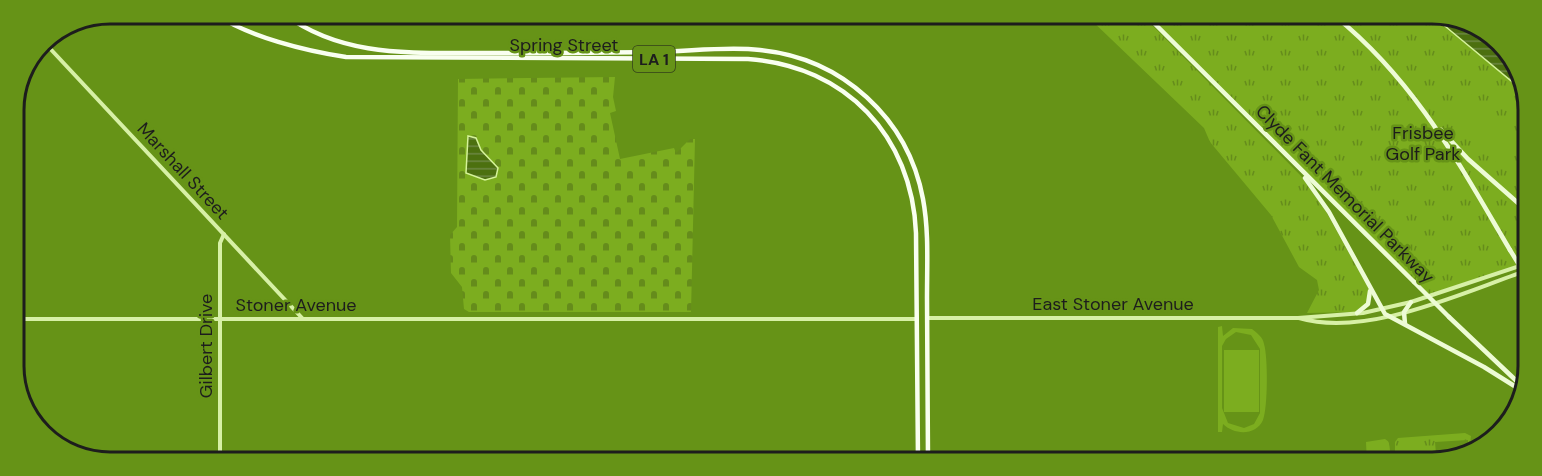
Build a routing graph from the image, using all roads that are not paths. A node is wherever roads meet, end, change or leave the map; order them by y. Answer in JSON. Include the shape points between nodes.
{"nodes":[{"id":1,"x":234,"y":24,"type":"edge"},
{"id":2,"x":299,"y":24,"type":"edge"},
{"id":3,"x":1155,"y":24,"type":"edge"},
{"id":4,"x":1344,"y":24,"type":"edge"},
{"id":5,"x":50,"y":48,"type":"edge"},
{"id":6,"x":1430,"y":116,"type":"junction"},
{"id":7,"x":1289,"y":159,"type":"junction"},
{"id":8,"x":1518,"y":203,"type":"edge"},
{"id":9,"x":224,"y":234,"type":"junction"},
{"id":10,"x":1518,"y":263,"type":"edge"},
{"id":11,"x":1518,"y":267,"type":"edge"},
{"id":12,"x":1518,"y":274,"type":"edge"},
{"id":13,"x":1370,"y":288,"type":"junction"},
{"id":14,"x":1411,"y":302,"type":"junction"},
{"id":15,"x":1381,"y":310,"type":"junction"},
{"id":16,"x":1404,"y":312,"type":"junction"},
{"id":17,"x":1357,"y":314,"type":"junction"},
{"id":18,"x":1387,"y":316,"type":"junction"},
{"id":19,"x":927,"y":318,"type":"junction"},
{"id":20,"x":1298,"y":318,"type":"junction"},
{"id":21,"x":24,"y":319,"type":"edge"},
{"id":22,"x":220,"y":319,"type":"junction"},
{"id":23,"x":303,"y":319,"type":"junction"},
{"id":24,"x":917,"y":319,"type":"junction"},
{"id":25,"x":1405,"y":324,"type":"junction"},
{"id":26,"x":1516,"y":382,"type":"edge"},
{"id":27,"x":1516,"y":385,"type":"edge"},
{"id":28,"x":220,"y":452,"type":"edge"},
{"id":29,"x":918,"y":452,"type":"edge"},
{"id":30,"x":928,"y":452,"type":"edge"}],
"edges":[{"from":1,"to":24,"type":"main road","name":"Spring Street","number":"LA 1","via":[[294,45],[346,57],[748,59],[809,72],[859,104],[878,124],[900,160],[914,208]]},
{"from":2,"to":19,"type":"main road","name":"Spring Street","number":"LA 1","via":[[331,39],[382,51],[608,53],[749,49],[786,54],[816,64],[843,78],[878,107],[913,162],[925,209]]},
{"from":3,"to":7,"type":"main road","name":"Clyde Fant Memorial Parkway"},
{"from":4,"to":6,"type":"main road","via":[[1382,59]]},
{"from":5,"to":9,"type":"street","name":"Marshall Street"},
{"from":6,"to":8,"type":"main road","via":[[1458,150]]},
{"from":6,"to":10,"type":"main road","bridge":true},
{"from":7,"to":13,"type":"main road","via":[[1322,199]]},
{"from":7,"to":26,"type":"main road","name":"Clyde Fant Memorial Parkway","bridge":true},
{"from":9,"to":22,"type":"street","name":"Gilbert Drive","via":[[220,243]]},
{"from":9,"to":23,"type":"street","name":"Marshall Street"},
{"from":11,"to":14,"type":"street","name":"East Stoner Avenue"},
{"from":12,"to":16,"type":"street","name":"East Stoner Avenue"},
{"from":13,"to":15,"type":"main road"},
{"from":13,"to":17,"type":"main road","via":[[1368,304]]},
{"from":14,"to":15,"type":"street","name":"East Stoner Avenue"},
{"from":14,"to":16,"type":"main road"},
{"from":15,"to":17,"type":"street","name":"East Stoner Avenue"},
{"from":15,"to":18,"type":"main road"},
{"from":16,"to":18,"type":"street","name":"East Stoner Avenue"},
{"from":16,"to":25,"type":"main road"},
{"from":17,"to":20,"type":"street","name":"East Stoner Avenue"},
{"from":18,"to":20,"type":"street","name":"East Stoner Avenue","via":[[1332,322]]},
{"from":18,"to":25,"type":"main road"},
{"from":19,"to":20,"type":"street","name":"East Stoner Avenue"},
{"from":19,"to":24,"type":"main road"},
{"from":19,"to":30,"type":"main road","number":"LA 1"},
{"from":21,"to":22,"type":"street","name":"Stoner Avenue"},
{"from":22,"to":23,"type":"street","name":"Stoner Avenue"},
{"from":22,"to":28,"type":"street","name":"Gilbert Drive"},
{"from":23,"to":24,"type":"street","name":"Stoner Avenue"},
{"from":24,"to":29,"type":"main road","number":"LA 1"},
{"from":25,"to":27,"type":"main road"}]}
